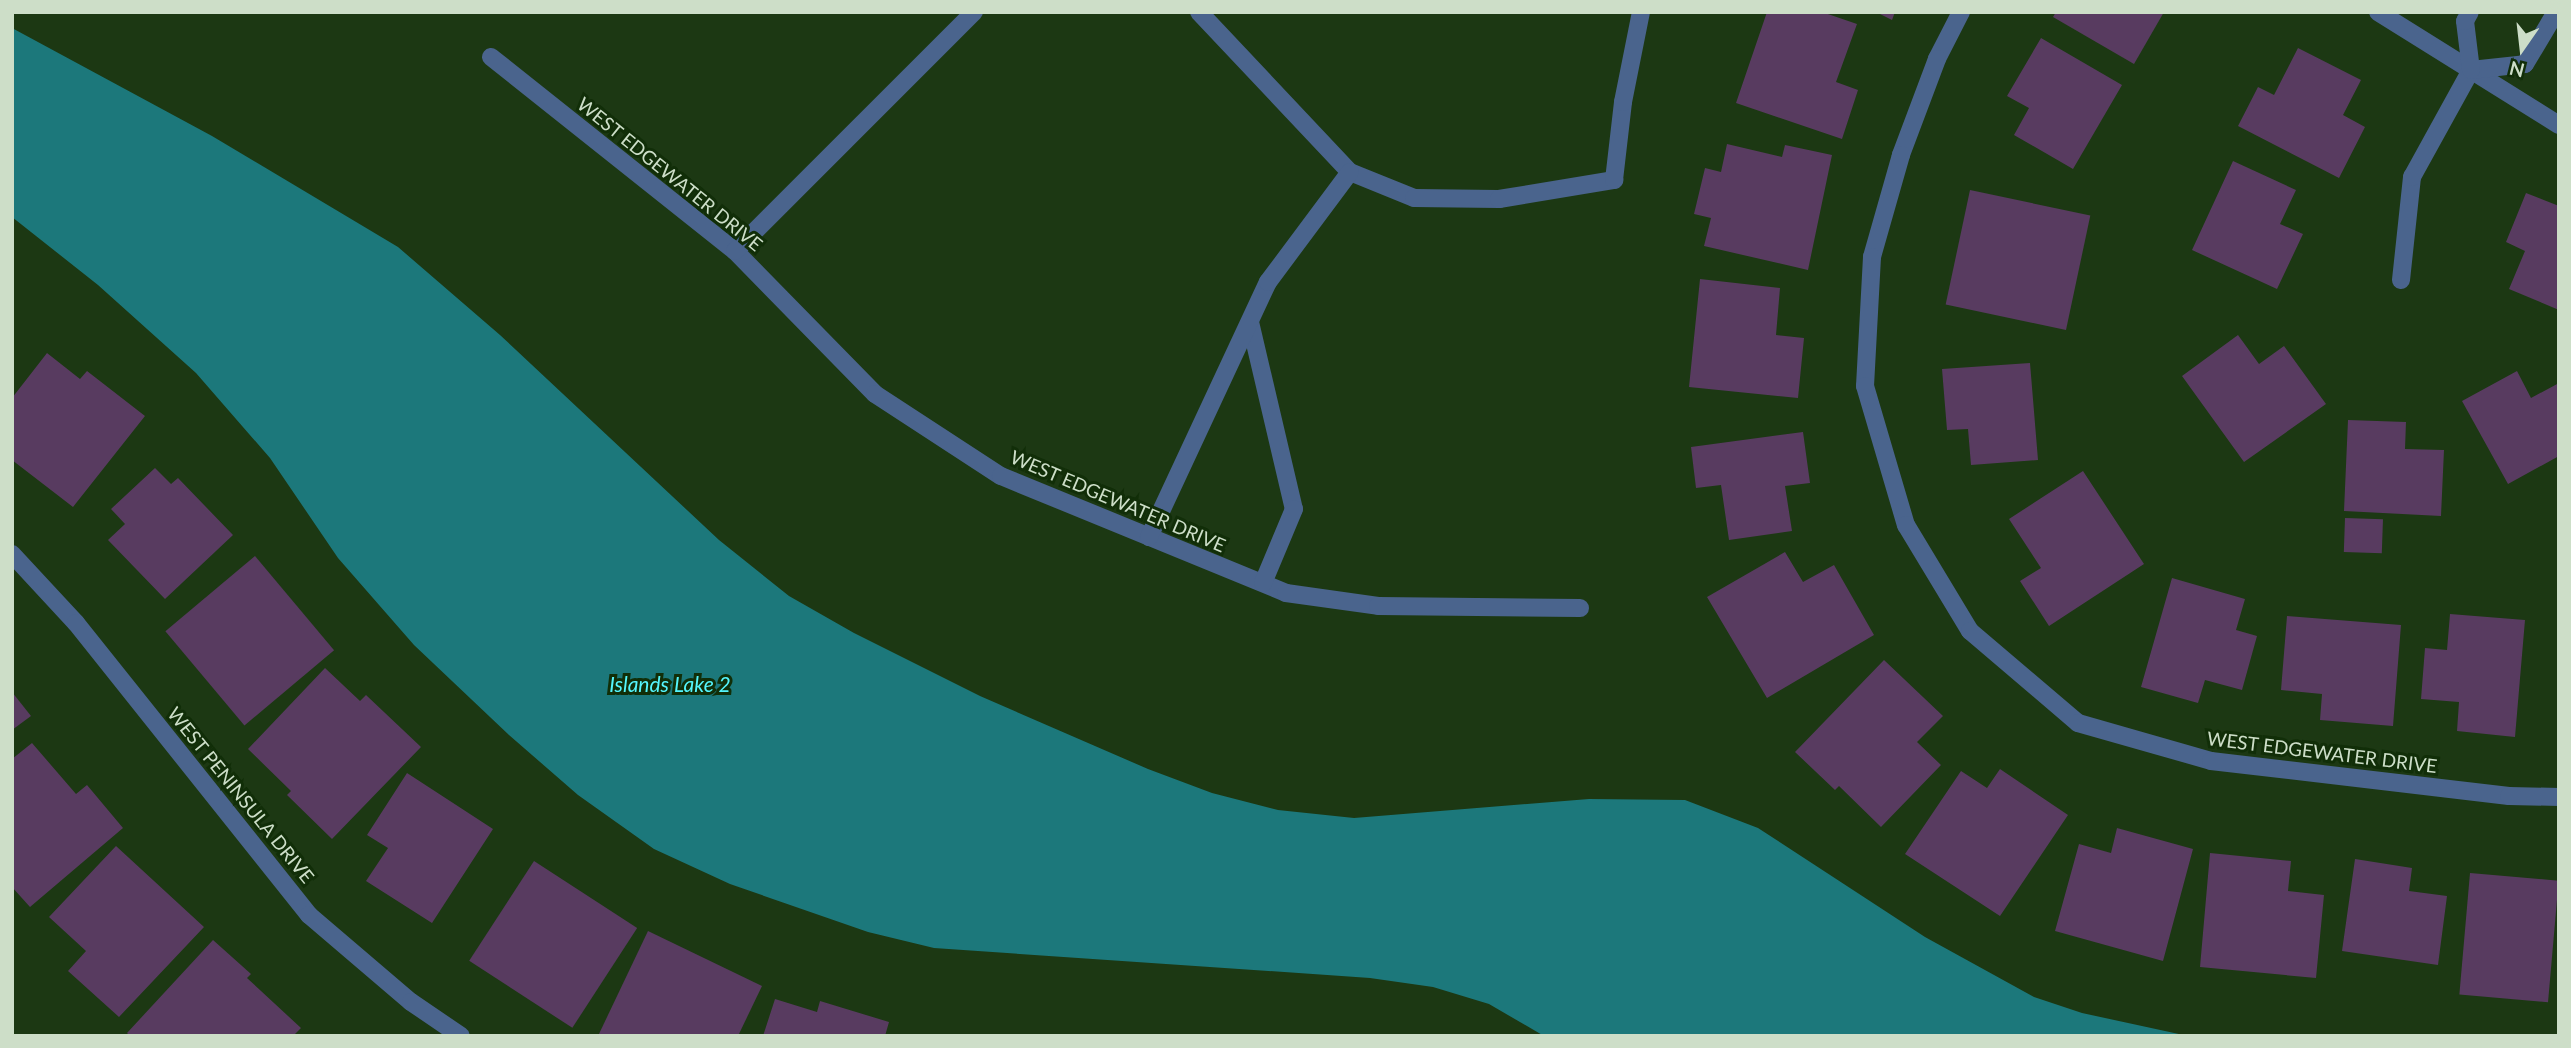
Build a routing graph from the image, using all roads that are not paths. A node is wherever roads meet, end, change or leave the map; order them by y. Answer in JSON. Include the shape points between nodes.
{"nodes":[{"id":1,"x":974,"y":12,"type":"edge"},
{"id":2,"x":1199,"y":12,"type":"edge"},
{"id":3,"x":1641,"y":12,"type":"edge"},
{"id":4,"x":1961,"y":12,"type":"edge"},
{"id":5,"x":2378,"y":12,"type":"edge"},
{"id":6,"x":2470,"y":12,"type":"edge"},
{"id":7,"x":2556,"y":12,"type":"edge"},
{"id":8,"x":491,"y":57,"type":"dead end"},
{"id":9,"x":2471,"y":70,"type":"junction"},
{"id":10,"x":2559,"y":125,"type":"edge"},
{"id":11,"x":1350,"y":172,"type":"junction"},
{"id":12,"x":735,"y":251,"type":"junction"},
{"id":13,"x":2401,"y":280,"type":"dead end"},
{"id":14,"x":1250,"y":322,"type":"junction"},
{"id":15,"x":1149,"y":537,"type":"junction"},
{"id":16,"x":12,"y":554,"type":"edge"},
{"id":17,"x":1263,"y":583,"type":"junction"},
{"id":18,"x":1580,"y":608,"type":"dead end"},
{"id":19,"x":2559,"y":797,"type":"edge"},
{"id":20,"x":461,"y":1036,"type":"edge"}],
"edges":[{"from":1,"to":12,"type":"street"},
{"from":2,"to":11,"type":"street"},
{"from":3,"to":11,"type":"street","via":[[1614,180],[1499,200],[1414,198]]},
{"from":4,"to":19,"type":"street","name":"WEST EDGEWATER DRIVE","via":[[1937,59],[1901,155],[1872,257],[1865,386],[1906,525],[1970,631],[2078,723],[2211,761],[2509,796]]},
{"from":5,"to":9,"type":"street"},
{"from":6,"to":9,"type":"street","via":[[2465,20]]},
{"from":7,"to":9,"type":"street","via":[[2525,64]]},
{"from":8,"to":12,"type":"street","name":"WEST EDGEWATER DRIVE"},
{"from":9,"to":10,"type":"street"},
{"from":9,"to":13,"type":"street","via":[[2412,177]]},
{"from":11,"to":14,"type":"street","via":[[1268,282]]},
{"from":12,"to":15,"type":"street","name":"WEST EDGEWATER DRIVE","via":[[875,394],[1001,476]]},
{"from":14,"to":15,"type":"street"},
{"from":14,"to":17,"type":"street","via":[[1294,509]]},
{"from":15,"to":17,"type":"street","name":"WEST EDGEWATER DRIVE"},
{"from":16,"to":20,"type":"street","name":"WEST PENINSULA DRIVE","via":[[76,623],[309,915],[411,1002]]},
{"from":17,"to":18,"type":"street","name":"WEST EDGEWATER DRIVE","via":[[1286,593],[1378,606]]}]}
